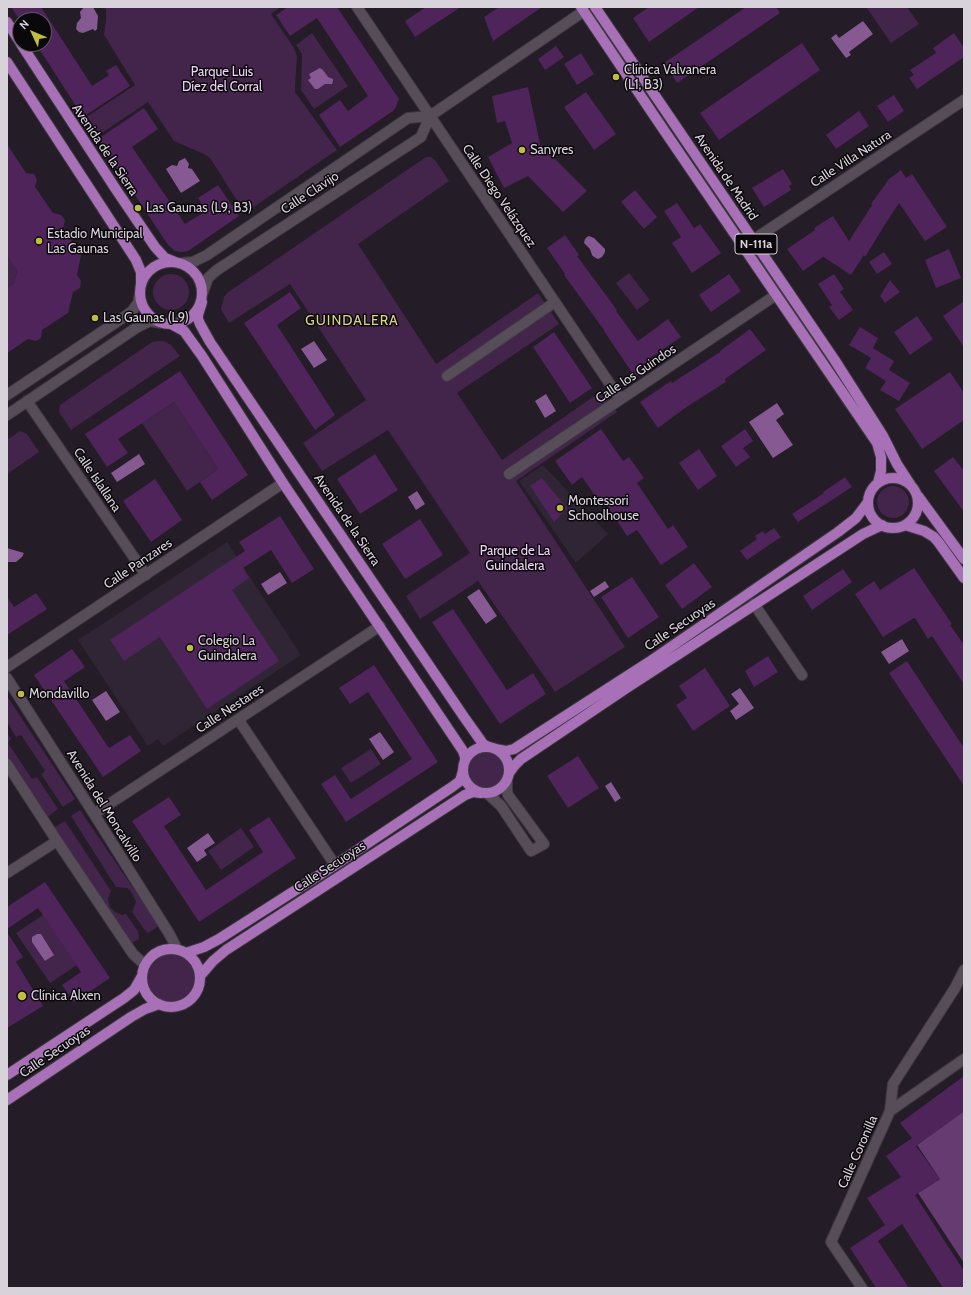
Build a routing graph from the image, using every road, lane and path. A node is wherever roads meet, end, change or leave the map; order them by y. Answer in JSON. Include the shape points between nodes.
{"nodes":[{"id":1,"x":357,"y":7,"type":"edge"},
{"id":2,"x":595,"y":7,"type":"edge"},
{"id":3,"x":583,"y":9,"type":"edge"},
{"id":4,"x":27,"y":52,"type":"edge"},
{"id":5,"x":7,"y":62,"type":"edge"},
{"id":6,"x":964,"y":100,"type":"edge"},
{"id":7,"x":430,"y":116,"type":"junction"},
{"id":8,"x":753,"y":240,"type":"junction"},
{"id":9,"x":178,"y":263,"type":"junction"},
{"id":10,"x":140,"y":289,"type":"junction"},
{"id":11,"x":776,"y":295,"type":"junction"},
{"id":12,"x":202,"y":297,"type":"junction"},
{"id":13,"x":555,"y":302,"type":"junction"},
{"id":14,"x":161,"y":323,"type":"junction"},
{"id":15,"x":173,"y":325,"type":"junction"},
{"id":16,"x":447,"y":376,"type":"dead end"},
{"id":17,"x":7,"y":395,"type":"edge"},
{"id":18,"x":620,"y":399,"type":"junction"},
{"id":19,"x":28,"y":401,"type":"junction"},
{"id":20,"x":7,"y":415,"type":"edge"},
{"id":21,"x":509,"y":474,"type":"dead end"},
{"id":22,"x":283,"y":483,"type":"junction"},
{"id":23,"x":878,"y":483,"type":"junction"},
{"id":24,"x":910,"y":484,"type":"junction"},
{"id":25,"x":918,"y":495,"type":"junction"},
{"id":26,"x":868,"y":502,"type":"junction"},
{"id":27,"x":882,"y":525,"type":"junction"},
{"id":28,"x":905,"y":525,"type":"junction"},
{"id":29,"x":964,"y":559,"type":"edge"},
{"id":30,"x":146,"y":575,"type":"junction"},
{"id":31,"x":964,"y":578,"type":"edge"},
{"id":32,"x":754,"y":604,"type":"junction"},
{"id":33,"x":380,"y":626,"type":"junction"},
{"id":34,"x":7,"y":667,"type":"edge"},
{"id":35,"x":802,"y":675,"type":"dead end"},
{"id":36,"x":7,"y":678,"type":"edge"},
{"id":37,"x":238,"y":719,"type":"junction"},
{"id":38,"x":492,"y":748,"type":"junction"},
{"id":39,"x":7,"y":764,"type":"edge"},
{"id":40,"x":464,"y":766,"type":"junction"},
{"id":41,"x":508,"y":777,"type":"junction"},
{"id":42,"x":484,"y":794,"type":"junction"},
{"id":43,"x":94,"y":814,"type":"junction"},
{"id":44,"x":57,"y":842,"type":"junction"},
{"id":45,"x":335,"y":865,"type":"junction"},
{"id":46,"x":7,"y":873,"type":"edge"},
{"id":47,"x":182,"y":951,"type":"junction"},
{"id":48,"x":145,"y":965,"type":"junction"},
{"id":49,"x":964,"y":970,"type":"edge"},
{"id":50,"x":142,"y":976,"type":"junction"},
{"id":51,"x":200,"y":976,"type":"junction"},
{"id":52,"x":159,"y":1004,"type":"junction"},
{"id":53,"x":964,"y":1060,"type":"edge"},
{"id":54,"x":7,"y":1075,"type":"edge"},
{"id":55,"x":7,"y":1100,"type":"edge"},
{"id":56,"x":890,"y":1111,"type":"junction"},
{"id":57,"x":862,"y":1288,"type":"edge"}],
"edges":[{"from":1,"to":7,"type":"street","name":"Calle Diego Velázquez"},
{"from":2,"to":8,"type":"main road","name":"Avenida de Madrid","number":"N-111a"},
{"from":3,"to":7,"type":"street","name":"Calle Clavijo"},
{"from":3,"to":11,"type":"main road","name":"Avenida de Madrid","number":"N-111a"},
{"from":4,"to":9,"type":"main road","name":"Avenida de la Sierra","via":[[151,240],[165,258]]},
{"from":5,"to":10,"type":"main road","via":[[136,260],[141,272]]},
{"from":6,"to":8,"type":"street","name":"Calle Villa Natura"},
{"from":7,"to":9,"type":"street","name":"Calle Clavijo","via":[[408,118],[207,255],[193,262]]},
{"from":7,"to":12,"type":"street","name":"Calle Clavijo","via":[[421,137],[217,270],[208,278]]},
{"from":7,"to":13,"type":"street","name":"Calle Diego Velázquez"},
{"from":8,"to":24,"type":"main road","name":"Avenida de Madrid","number":"N-111a","via":[[834,359]]},
{"from":9,"to":10,"type":"main road","via":[[166,262],[150,270],[144,277]]},
{"from":9,"to":12,"type":"main road","via":[[197,274]]},
{"from":10,"to":14,"type":"main road","via":[[146,312]]},
{"from":10,"to":17,"type":"street","via":[[138,303],[127,316]]},
{"from":11,"to":18,"type":"street","name":"Calle los Guindos"},
{"from":11,"to":23,"type":"main road","name":"Avenida de Madrid","number":"N-111a","via":[[877,443],[881,457]]},
{"from":12,"to":15,"type":"main road","via":[[198,310],[191,318]]},
{"from":12,"to":38,"type":"main road","name":"Avenida de la Sierra","via":[[198,319],[210,342],[464,717],[481,741]]},
{"from":13,"to":16,"type":"street"},
{"from":13,"to":18,"type":"street","name":"Calle Diego Velázquez"},
{"from":14,"to":15,"type":"main road"},
{"from":14,"to":19,"type":"street","via":[[150,322],[136,328]]},
{"from":15,"to":22,"type":"main road","via":[[184,331],[202,356]]},
{"from":18,"to":21,"type":"street","name":"Calle los Guindos"},
{"from":19,"to":20,"type":"street"},
{"from":19,"to":30,"type":"street","name":"Calle Islallana"},
{"from":22,"to":30,"type":"street","name":"Calle Panzares"},
{"from":22,"to":33,"type":"main road"},
{"from":23,"to":24,"type":"main road","via":[[898,478]]},
{"from":23,"to":26,"type":"main road","number":"N-111a","via":[[873,488]]},
{"from":24,"to":25,"type":"main road","number":"N-111a"},
{"from":25,"to":28,"type":"main road","via":[[917,512]]},
{"from":25,"to":29,"type":"main road","number":"N-111a"},
{"from":26,"to":27,"type":"main road","via":[[872,516]]},
{"from":26,"to":38,"type":"main road","name":"Calle Secuoyas","via":[[856,518],[838,532],[649,662],[514,749],[506,751]]},
{"from":27,"to":28,"type":"main road","via":[[890,528]]},
{"from":27,"to":32,"type":"main road","name":"Calle Secuoyas","via":[[863,534]]},
{"from":28,"to":31,"type":"main road","via":[[924,531],[934,538]]},
{"from":30,"to":34,"type":"street","name":"Calle Panzares"},
{"from":32,"to":35,"type":"street"},
{"from":32,"to":41,"type":"main road","name":"Calle Secuoyas","via":[[521,760],[514,765]]},
{"from":33,"to":37,"type":"street","name":"Calle Nestares"},
{"from":33,"to":40,"type":"main road","via":[[463,751]]},
{"from":36,"to":43,"type":"street","name":"Avenida del Moncalvillo"},
{"from":37,"to":43,"type":"street","name":"Calle Nestares"},
{"from":37,"to":45,"type":"street"},
{"from":38,"to":40,"type":"main road","via":[[475,750],[469,755]]},
{"from":38,"to":41,"type":"main road","via":[[506,758],[509,765]]},
{"from":39,"to":44,"type":"street"},
{"from":40,"to":42,"type":"main road","via":[[464,778],[468,785]]},
{"from":40,"to":45,"type":"main road","name":"Calle Secuoyas","via":[[460,781]]},
{"from":41,"to":42,"type":"main road","via":[[496,792]]},
{"from":41,"to":42,"type":"street","via":[[508,795],[544,844],[531,852],[501,806]]},
{"from":42,"to":51,"type":"main road","name":"Calle Secuoyas","via":[[473,792],[465,795],[226,950]]},
{"from":43,"to":47,"type":"street","name":"Avenida del Moncalvillo"},
{"from":44,"to":46,"type":"street"},
{"from":44,"to":48,"type":"street","via":[[132,954]]},
{"from":45,"to":47,"type":"main road","name":"Calle Secuoyas","via":[[219,939],[198,950]]},
{"from":47,"to":48,"type":"main road","via":[[158,951]]},
{"from":47,"to":51,"type":"main road","via":[[196,963]]},
{"from":48,"to":50,"type":"main road"},
{"from":49,"to":56,"type":"street","via":[[893,1084]]},
{"from":50,"to":52,"type":"main road","via":[[146,993]]},
{"from":50,"to":54,"type":"main road","name":"Calle Secuoyas","via":[[134,990],[124,998]]},
{"from":51,"to":52,"type":"main road","via":[[199,985],[189,1000],[173,1006]]},
{"from":52,"to":55,"type":"main road","name":"Calle Secuoyas","via":[[131,1017]]},
{"from":53,"to":56,"type":"street","name":"Calle Coronilla"},
{"from":56,"to":57,"type":"street","name":"Calle Coronilla","via":[[831,1242]]}]}
